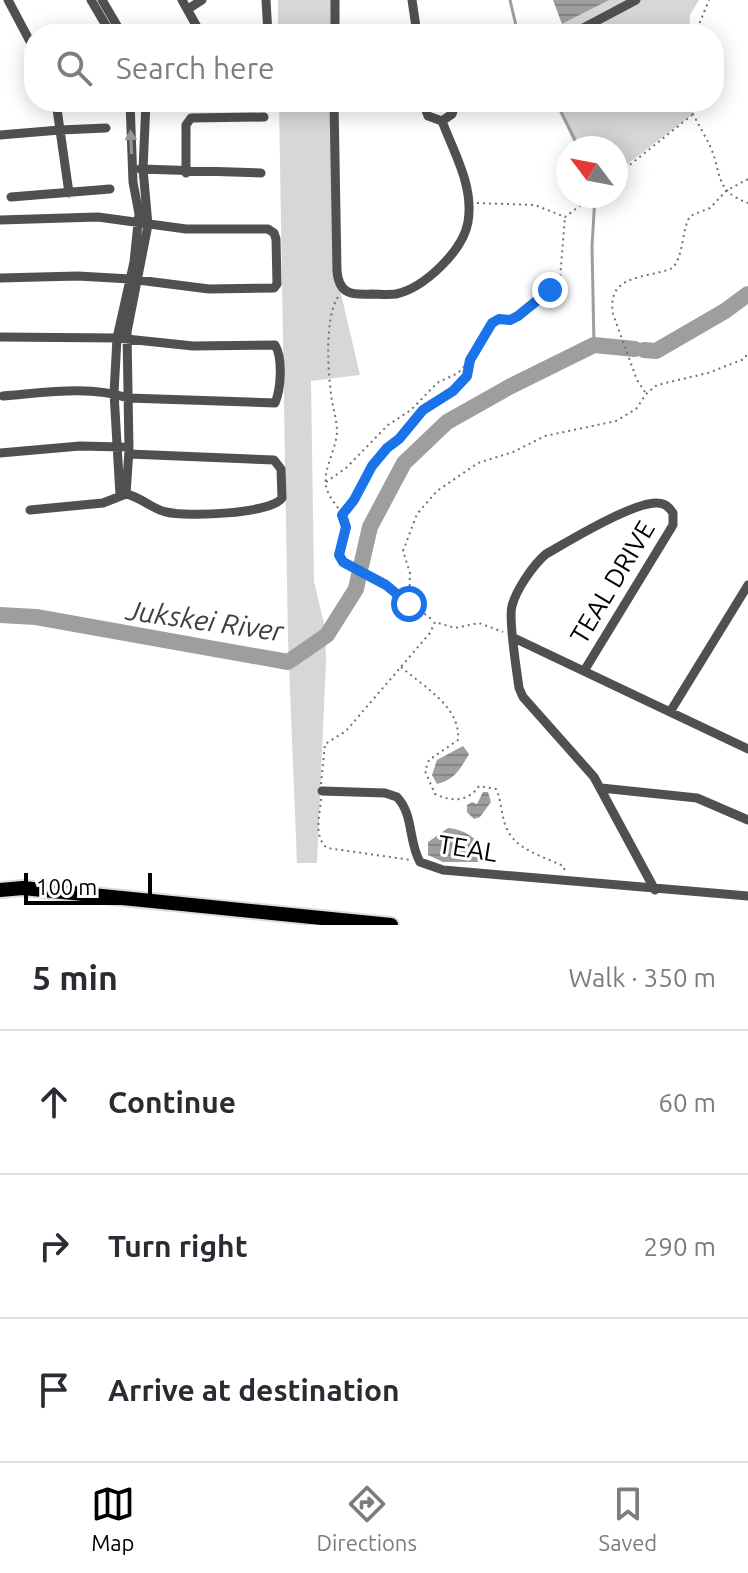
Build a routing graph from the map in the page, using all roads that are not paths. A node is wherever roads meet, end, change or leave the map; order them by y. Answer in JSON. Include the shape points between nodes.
{"nodes":[{"id":1,"x":8,"y":0,"type":"edge"},
{"id":2,"x":91,"y":0,"type":"edge"},
{"id":3,"x":102,"y":0,"type":"edge"},
{"id":4,"x":182,"y":0,"type":"edge"},
{"id":5,"x":202,"y":0,"type":"edge"},
{"id":6,"x":266,"y":0,"type":"edge"},
{"id":7,"x":335,"y":0,"type":"edge"},
{"id":8,"x":412,"y":0,"type":"edge"},
{"id":9,"x":636,"y":0,"type":"edge"},
{"id":10,"x":188,"y":9,"type":"junction"},
{"id":11,"x":105,"y":24,"type":"edge"},
{"id":12,"x":116,"y":24,"type":"edge"},
{"id":13,"x":196,"y":24,"type":"edge"},
{"id":14,"x":267,"y":24,"type":"edge"},
{"id":15,"x":335,"y":24,"type":"edge"},
{"id":16,"x":416,"y":24,"type":"edge"},
{"id":17,"x":591,"y":24,"type":"edge"},
{"id":18,"x":24,"y":30,"type":"edge"},
{"id":19,"x":57,"y":112,"type":"edge"},
{"id":20,"x":131,"y":112,"type":"edge"},
{"id":21,"x":145,"y":112,"type":"edge"},
{"id":22,"x":334,"y":112,"type":"edge"},
{"id":23,"x":426,"y":112,"type":"edge"},
{"id":24,"x":453,"y":112,"type":"edge"},
{"id":25,"x":264,"y":117,"type":"dead end"},
{"id":26,"x":442,"y":121,"type":"junction"},
{"id":27,"x":106,"y":128,"type":"dead end"},
{"id":28,"x":60,"y":130,"type":"junction"},
{"id":29,"x":0,"y":135,"type":"edge"},
{"id":30,"x":138,"y":169,"type":"junction"},
{"id":31,"x":186,"y":173,"type":"junction"},
{"id":32,"x":261,"y":173,"type":"dead end"},
{"id":33,"x":110,"y":189,"type":"dead end"},
{"id":34,"x":69,"y":193,"type":"junction"},
{"id":35,"x":11,"y":197,"type":"dead end"},
{"id":36,"x":0,"y":220,"type":"edge"},
{"id":37,"x":143,"y":224,"type":"junction"},
{"id":38,"x":0,"y":278,"type":"edge"},
{"id":39,"x":134,"y":280,"type":"junction"},
{"id":40,"x":0,"y":337,"type":"edge"},
{"id":41,"x":122,"y":338,"type":"junction"},
{"id":42,"x":114,"y":393,"type":"junction"},
{"id":43,"x":3,"y":396,"type":"dead end"},
{"id":44,"x":128,"y":398,"type":"junction"},
{"id":45,"x":125,"y":449,"type":"junction"},
{"id":46,"x":0,"y":453,"type":"edge"},
{"id":47,"x":123,"y":495,"type":"junction"},
{"id":48,"x":30,"y":510,"type":"dead end"},
{"id":49,"x":748,"y":585,"type":"edge"},
{"id":50,"x":514,"y":638,"type":"junction"},
{"id":51,"x":584,"y":671,"type":"junction"},
{"id":52,"x":670,"y":712,"type":"junction"},
{"id":53,"x":748,"y":749,"type":"edge"},
{"id":54,"x":601,"y":788,"type":"junction"},
{"id":55,"x":322,"y":791,"type":"road end"},
{"id":56,"x":748,"y":820,"type":"edge"},
{"id":57,"x":0,"y":880,"type":"edge"},
{"id":58,"x":23,"y":888,"type":"junction"},
{"id":59,"x":0,"y":890,"type":"edge"},
{"id":60,"x":655,"y":890,"type":"junction"},
{"id":61,"x":748,"y":896,"type":"edge"},
{"id":62,"x":391,"y":925,"type":"edge"}],
"edges":[{"from":1,"to":18,"type":"street"},
{"from":2,"to":11,"type":"street"},
{"from":3,"to":12,"type":"street"},
{"from":4,"to":10,"type":"street"},
{"from":5,"to":10,"type":"street"},
{"from":6,"to":14,"type":"street"},
{"from":7,"to":15,"type":"street"},
{"from":8,"to":16,"type":"street"},
{"from":9,"to":17,"type":"street"},
{"from":10,"to":13,"type":"street"},
{"from":19,"to":28,"type":"street"},
{"from":30,"to":20,"type":"street","one_way":true},
{"from":21,"to":30,"type":"street"},
{"from":22,"to":26,"type":"street","via":[[337,271],[343,290],[354,295],[397,293],[427,277],[460,244],[468,202],[461,166]]},
{"from":23,"to":26,"type":"street"},
{"from":24,"to":26,"type":"street"},
{"from":25,"to":31,"type":"street","via":[[191,118],[186,125]]},
{"from":27,"to":28,"type":"street"},
{"from":28,"to":29,"type":"street"},
{"from":28,"to":34,"type":"street"},
{"from":30,"to":31,"type":"street"},
{"from":30,"to":37,"type":"street"},
{"from":31,"to":32,"type":"street"},
{"from":33,"to":34,"type":"street"},
{"from":34,"to":35,"type":"street"},
{"from":36,"to":37,"type":"street","via":[[98,217]]},
{"from":37,"to":39,"type":"street"},
{"from":37,"to":39,"type":"street","via":[[268,229],[276,239],[277,284],[209,289]]},
{"from":38,"to":39,"type":"street"},
{"from":39,"to":41,"type":"street"},
{"from":40,"to":41,"type":"street"},
{"from":41,"to":42,"type":"street"},
{"from":41,"to":44,"type":"street"},
{"from":41,"to":44,"type":"street","via":[[193,346],[275,345],[279,355],[275,403]]},
{"from":42,"to":43,"type":"street"},
{"from":42,"to":44,"type":"street"},
{"from":42,"to":45,"type":"street"},
{"from":44,"to":45,"type":"street"},
{"from":45,"to":46,"type":"street","via":[[80,446]]},
{"from":45,"to":47,"type":"street"},
{"from":45,"to":47,"type":"street","via":[[274,460],[281,469],[282,498],[274,505],[236,512],[186,514],[165,512]]},
{"from":47,"to":48,"type":"street","via":[[103,503]]},
{"from":49,"to":52,"type":"street"},
{"from":50,"to":51,"type":"street"},
{"from":50,"to":51,"type":"street","name":"TEAL DRIVE","via":[[512,606],[542,557],[624,513],[652,503],[665,505],[673,513],[673,525]]},
{"from":50,"to":54,"type":"street","via":[[523,697]]},
{"from":51,"to":52,"type":"street"},
{"from":52,"to":53,"type":"street"},
{"from":54,"to":56,"type":"street","via":[[697,798]]},
{"from":54,"to":60,"type":"street"},
{"from":55,"to":60,"type":"street","name":"TEAL","via":[[397,797],[407,813],[420,862],[443,870]]},
{"from":57,"to":58,"type":"main road"},
{"from":58,"to":59,"type":"main road"},
{"from":58,"to":62,"type":"main road"},
{"from":60,"to":61,"type":"street","name":"TEAL"}]}
